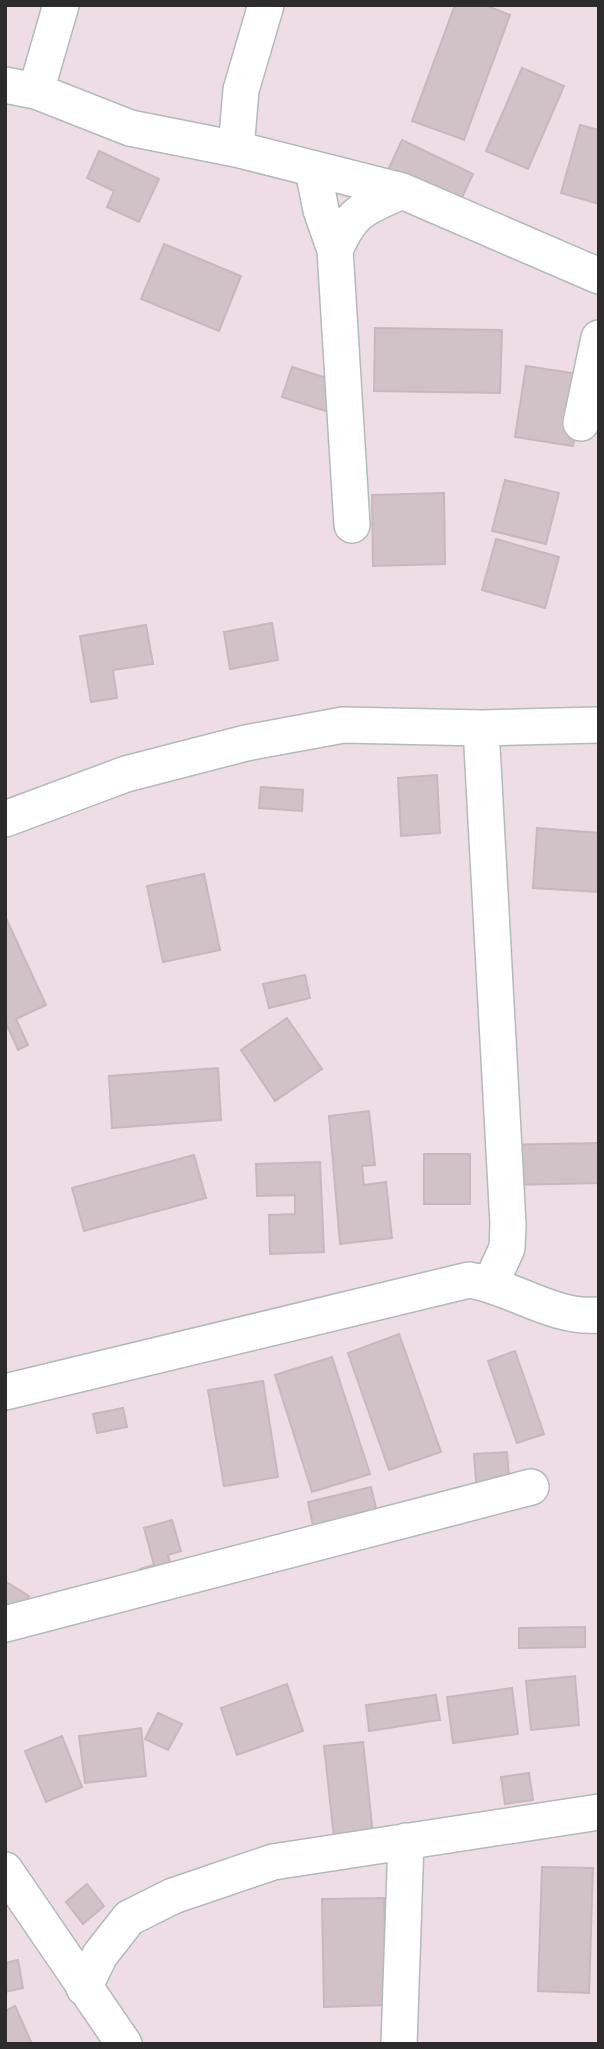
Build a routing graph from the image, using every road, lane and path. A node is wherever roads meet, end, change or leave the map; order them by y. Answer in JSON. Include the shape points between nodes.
{"nodes":[{"id":1,"x":61,"y":5,"type":"edge"},
{"id":2,"x":266,"y":5,"type":"edge"},
{"id":3,"x":21,"y":88,"type":"edge"},
{"id":4,"x":236,"y":149,"type":"junction"},
{"id":5,"x":313,"y":170,"type":"junction"},
{"id":6,"x":402,"y":191,"type":"junction"},
{"id":7,"x":335,"y":250,"type":"junction"},
{"id":8,"x":599,"y":276,"type":"edge"},
{"id":9,"x":599,"y":338,"type":"edge"},
{"id":10,"x":581,"y":423,"type":"dead end"},
{"id":11,"x":352,"y":525,"type":"dead end"},
{"id":12,"x":599,"y":725,"type":"edge"},
{"id":13,"x":481,"y":728,"type":"junction"},
{"id":14,"x":5,"y":819,"type":"edge"},
{"id":15,"x":491,"y":1283,"type":"junction"},
{"id":16,"x":599,"y":1315,"type":"edge"},
{"id":17,"x":5,"y":1392,"type":"edge"},
{"id":18,"x":531,"y":1487,"type":"dead end"},
{"id":19,"x":5,"y":1625,"type":"edge"},
{"id":20,"x":599,"y":1812,"type":"edge"},
{"id":21,"x":406,"y":1841,"type":"junction"},
{"id":22,"x":5,"y":1870,"type":"edge"},
{"id":23,"x":84,"y":1988,"type":"junction"},
{"id":24,"x":124,"y":2044,"type":"edge"},
{"id":25,"x":399,"y":2044,"type":"edge"}],
"edges":[{"from":1,"to":3,"type":"street"},
{"from":2,"to":4,"type":"street","via":[[241,90]]},
{"from":3,"to":4,"type":"street","via":[[130,128]]},
{"from":4,"to":5,"type":"street"},
{"from":5,"to":6,"type":"street"},
{"from":5,"to":7,"type":"street"},
{"from":6,"to":7,"type":"street","via":[[356,213]]},
{"from":6,"to":8,"type":"street"},
{"from":7,"to":11,"type":"street"},
{"from":9,"to":10,"type":"street"},
{"from":12,"to":13,"type":"street"},
{"from":13,"to":14,"type":"street","via":[[343,725],[246,743],[126,774]]},
{"from":13,"to":15,"type":"street","via":[[508,1224],[507,1248]]},
{"from":15,"to":16,"type":"street","via":[[580,1317]]},
{"from":15,"to":17,"type":"street","via":[[451,1283]]},
{"from":18,"to":19,"type":"street"},
{"from":20,"to":21,"type":"street"},
{"from":21,"to":23,"type":"street","via":[[273,1862],[173,1896],[129,1918],[100,1955]]},
{"from":21,"to":25,"type":"street"},
{"from":22,"to":23,"type":"street"},
{"from":23,"to":24,"type":"street"}]}
